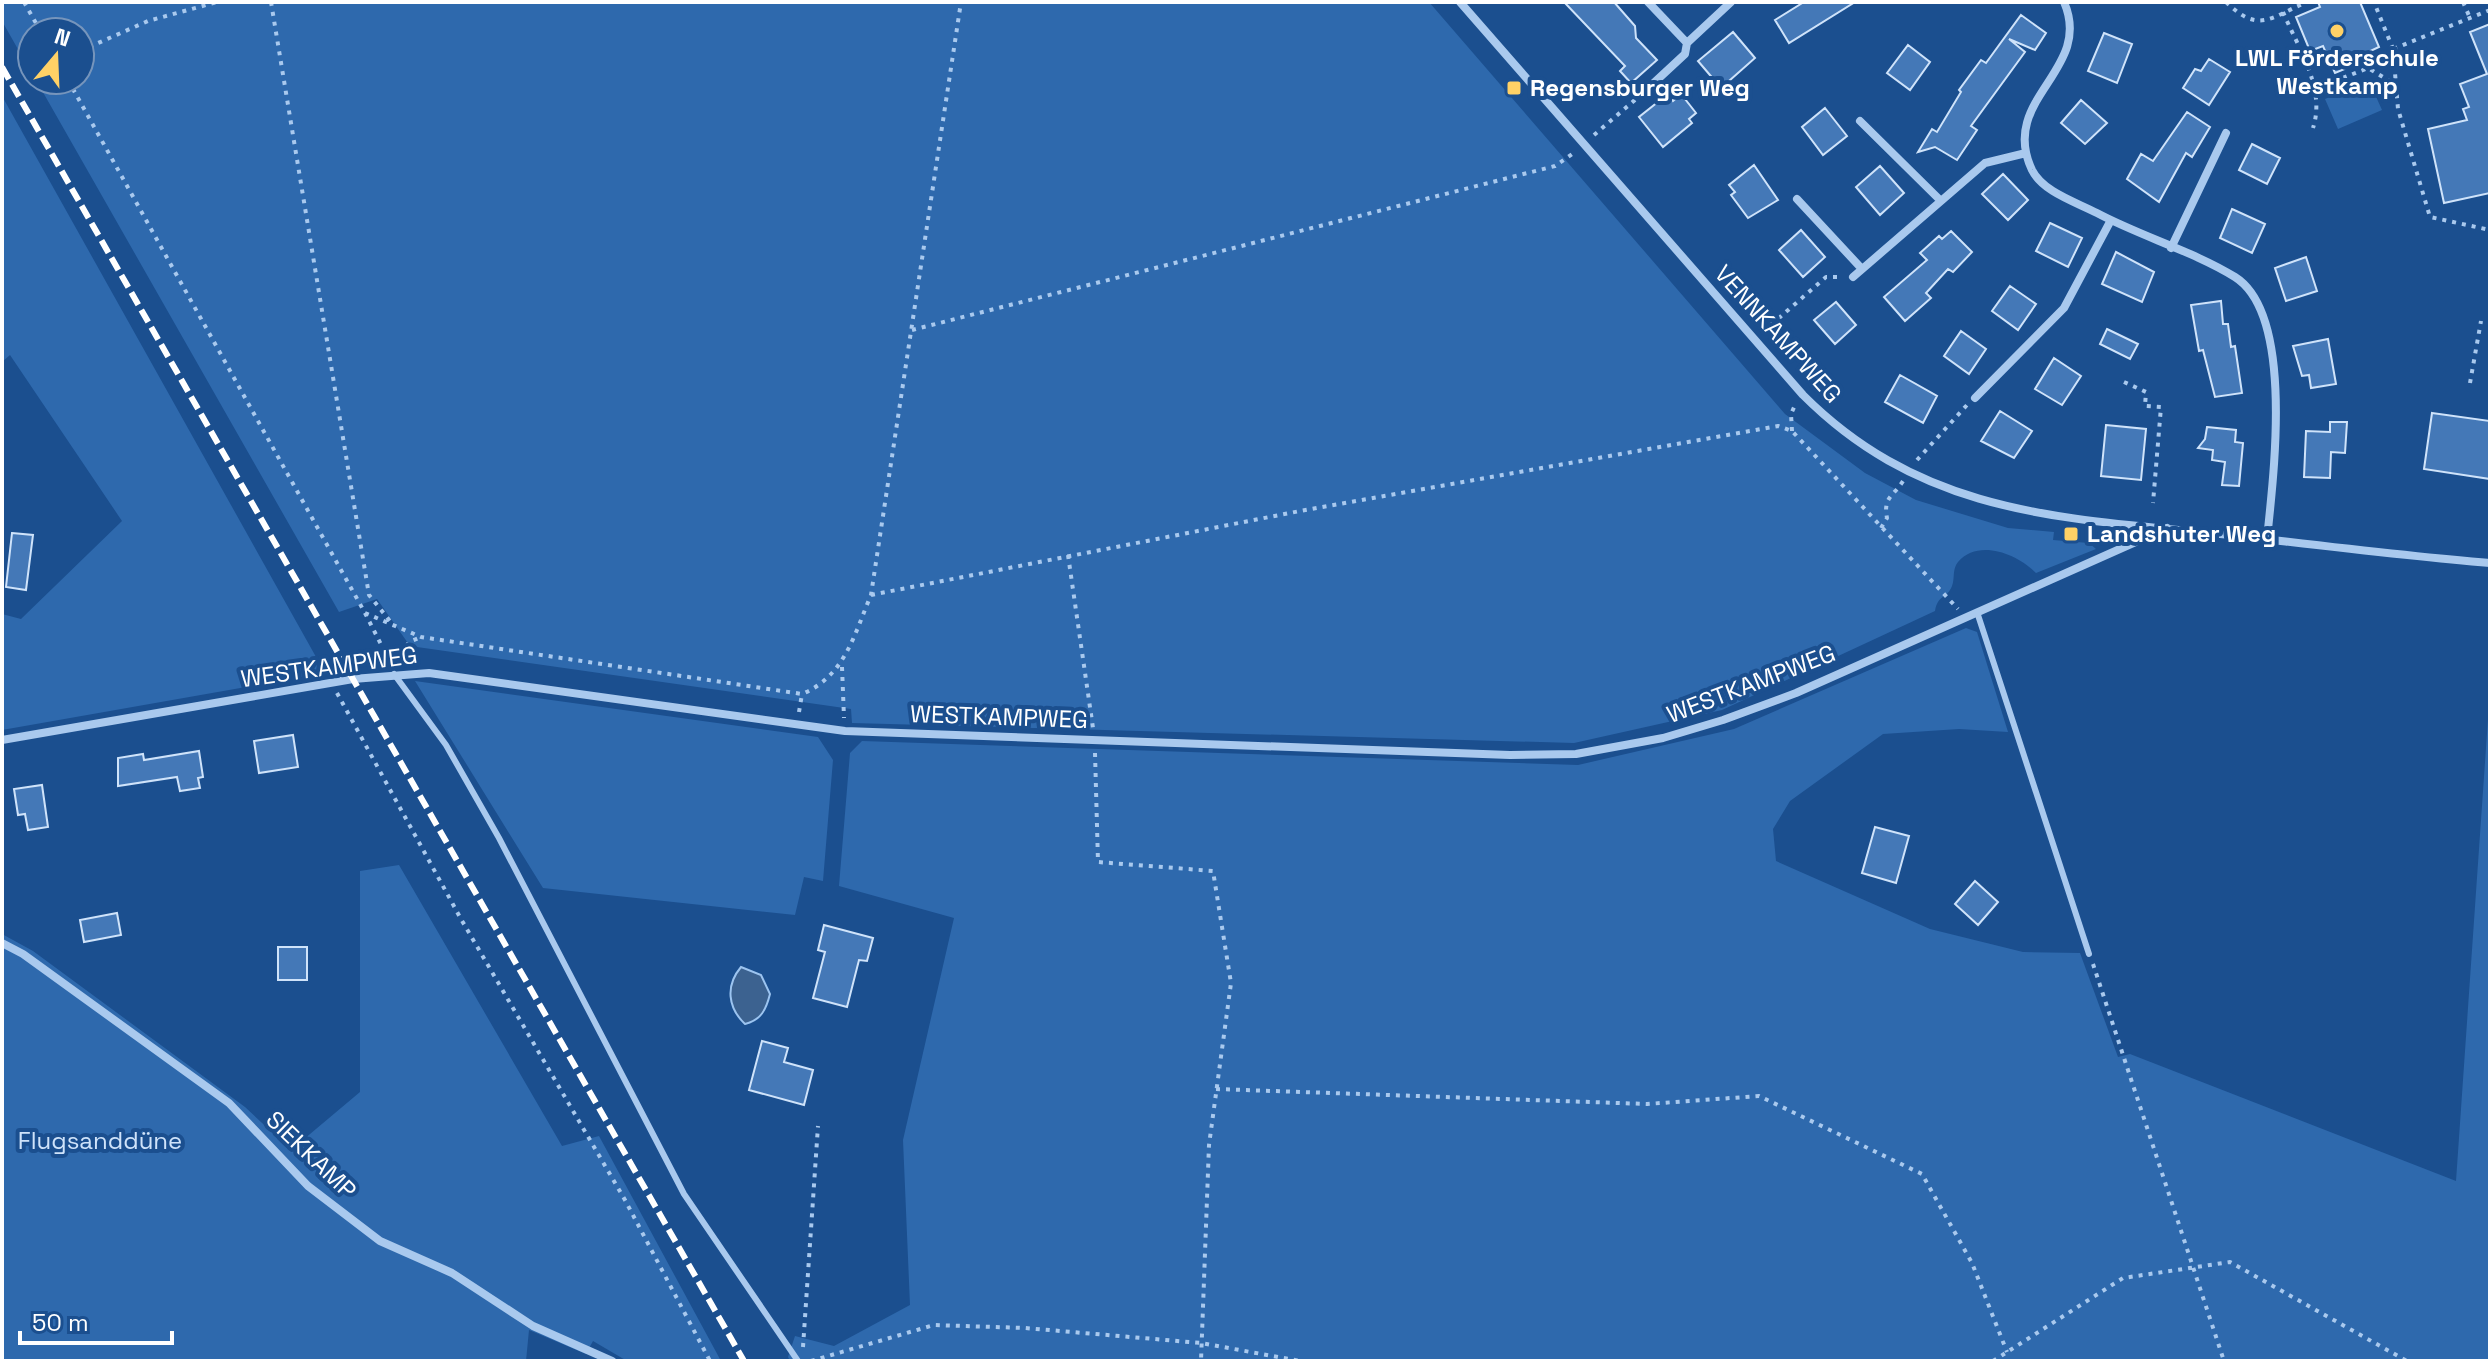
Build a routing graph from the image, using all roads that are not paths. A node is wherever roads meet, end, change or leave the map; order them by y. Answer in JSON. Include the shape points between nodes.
{"nodes":[{"id":1,"x":1460,"y":2,"type":"edge"},
{"id":2,"x":1648,"y":2,"type":"edge"},
{"id":3,"x":1731,"y":2,"type":"edge"},
{"id":4,"x":2064,"y":2,"type":"edge"},
{"id":5,"x":1687,"y":43,"type":"junction"},
{"id":6,"x":1644,"y":92,"type":"road end"},
{"id":7,"x":1860,"y":121,"type":"dead end"},
{"id":8,"x":2226,"y":133,"type":"dead end"},
{"id":9,"x":2026,"y":153,"type":"junction"},
{"id":10,"x":1797,"y":199,"type":"dead end"},
{"id":11,"x":1941,"y":201,"type":"junction"},
{"id":12,"x":2111,"y":220,"type":"junction"},
{"id":13,"x":2171,"y":248,"type":"junction"},
{"id":14,"x":1862,"y":269,"type":"junction"},
{"id":15,"x":1853,"y":277,"type":"road end"},
{"id":16,"x":1975,"y":398,"type":"road end"},
{"id":17,"x":2167,"y":528,"type":"junction"},
{"id":18,"x":2267,"y":539,"type":"junction"},
{"id":19,"x":2490,"y":563,"type":"edge"},
{"id":20,"x":1977,"y":612,"type":"junction"},
{"id":21,"x":394,"y":674,"type":"junction"},
{"id":22,"x":2,"y":740,"type":"edge"},
{"id":23,"x":2,"y":943,"type":"edge"},
{"id":24,"x":2089,"y":954,"type":"road end"},
{"id":25,"x":612,"y":1361,"type":"edge"},
{"id":26,"x":800,"y":1361,"type":"edge"}],
"edges":[{"from":1,"to":17,"type":"street","name":"VENNKAMPWEG","via":[[1830,421],[1909,473],[1959,494],[2006,508]]},
{"from":2,"to":5,"type":"street"},
{"from":3,"to":5,"type":"street"},
{"from":4,"to":9,"type":"street","via":[[2069,45],[2029,111]]},
{"from":5,"to":6,"type":"street","via":[[1685,54]]},
{"from":7,"to":11,"type":"street"},
{"from":8,"to":13,"type":"street"},
{"from":9,"to":11,"type":"street","via":[[1985,163]]},
{"from":9,"to":12,"type":"street","via":[[2033,172],[2051,189]]},
{"from":10,"to":14,"type":"street"},
{"from":11,"to":14,"type":"street"},
{"from":12,"to":13,"type":"street"},
{"from":12,"to":16,"type":"street","via":[[2064,308]]},
{"from":13,"to":18,"type":"street","via":[[2235,277],[2249,292],[2268,335],[2278,414]]},
{"from":14,"to":15,"type":"street"},
{"from":17,"to":18,"type":"street"},
{"from":17,"to":20,"type":"street","name":"WESTKAMPWEG"},
{"from":18,"to":19,"type":"street"},
{"from":20,"to":21,"type":"street","name":"WESTKAMPWEG","via":[[1723,720],[1663,738],[1576,754],[845,731],[429,673]]},
{"from":20,"to":24,"type":"lane"},
{"from":21,"to":22,"type":"street","name":"WESTKAMPWEG"},
{"from":21,"to":26,"type":"lane","via":[[417,701],[480,804],[684,1194]]},
{"from":23,"to":25,"type":"street","name":"SIEKKAMP","via":[[229,1103],[308,1186],[380,1241],[452,1273],[533,1326]]}]}
